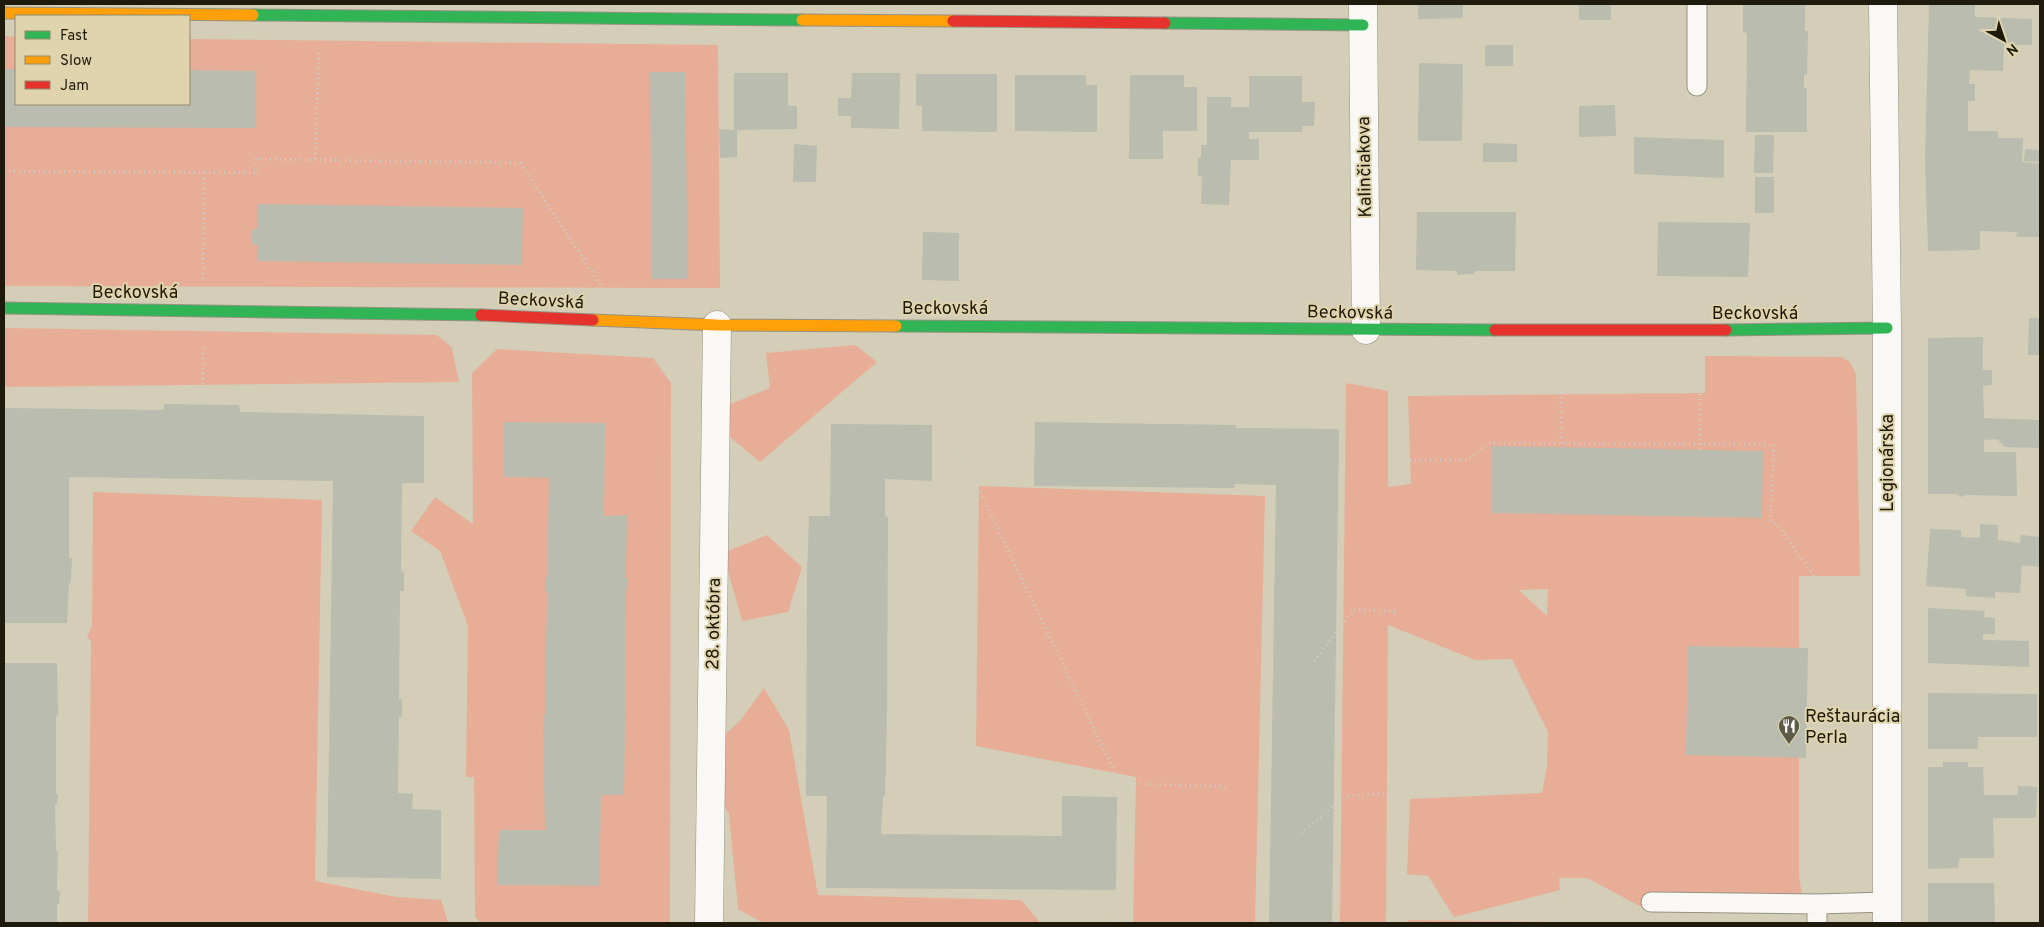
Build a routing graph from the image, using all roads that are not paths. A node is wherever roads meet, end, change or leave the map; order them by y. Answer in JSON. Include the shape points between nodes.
{"nodes":[{"id":1,"x":1697,"y":4,"type":"edge"},
{"id":2,"x":1883,"y":4,"type":"edge"},
{"id":3,"x":4,"y":13,"type":"edge"},
{"id":4,"x":1363,"y":14,"type":"edge"},
{"id":5,"x":1697,"y":86,"type":"dead end"},
{"id":6,"x":4,"y":308,"type":"edge"},
{"id":7,"x":716,"y":325,"type":"junction"},
{"id":8,"x":1886,"y":328,"type":"junction"},
{"id":9,"x":1366,"y":330,"type":"junction"},
{"id":10,"x":1651,"y":902,"type":"dead end"},
{"id":11,"x":1817,"y":904,"type":"junction"},
{"id":12,"x":1887,"y":913,"type":"edge"},
{"id":13,"x":709,"y":923,"type":"edge"},
{"id":14,"x":1817,"y":923,"type":"edge"}],
"edges":[{"from":1,"to":5,"type":"lane"},
{"from":2,"to":8,"type":"street","name":"Legionárska"},
{"from":3,"to":4,"type":"street","via":[[320,16]]},
{"from":4,"to":9,"type":"street","name":"Kalinčiakova"},
{"from":6,"to":7,"type":"street","name":"Beckovská","via":[[459,314]]},
{"from":7,"to":9,"type":"street","name":"Beckovská"},
{"from":7,"to":13,"type":"street","name":"28. októbra"},
{"from":8,"to":9,"type":"street","name":"Beckovská"},
{"from":8,"to":12,"type":"street","name":"Legionárska"},
{"from":10,"to":11,"type":"lane"},
{"from":11,"to":12,"type":"lane"},
{"from":11,"to":14,"type":"lane"}]}
